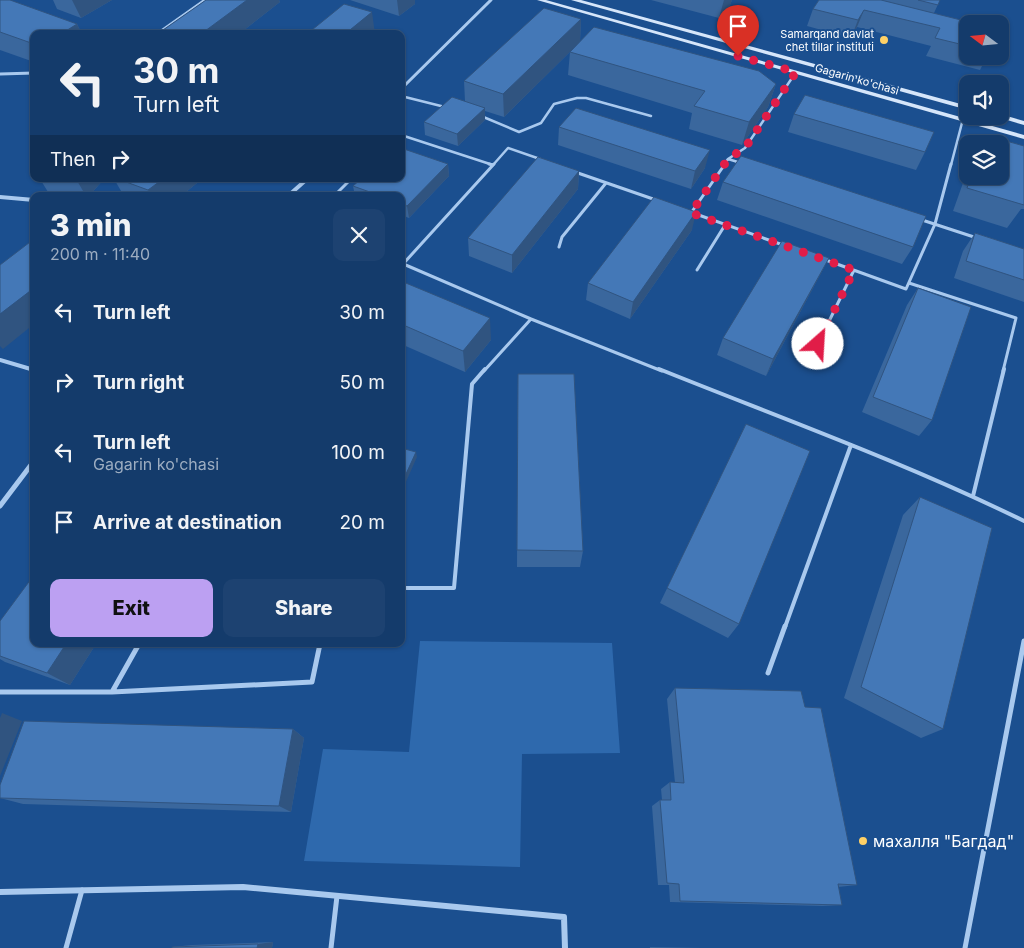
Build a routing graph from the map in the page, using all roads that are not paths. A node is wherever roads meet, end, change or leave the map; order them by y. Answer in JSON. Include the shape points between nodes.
{"nodes":[{"id":1,"x":205,"y":0,"type":"edge"},
{"id":2,"x":491,"y":0,"type":"edge"},
{"id":3,"x":540,"y":0,"type":"edge"},
{"id":4,"x":574,"y":0,"type":"edge"},
{"id":5,"x":163,"y":30,"type":"edge"},
{"id":6,"x":796,"y":72,"type":"junction"},
{"id":7,"x":30,"y":73,"type":"edge"},
{"id":8,"x":0,"y":74,"type":"edge"},
{"id":9,"x":405,"y":85,"type":"edge"},
{"id":10,"x":405,"y":97,"type":"edge"},
{"id":11,"x":959,"y":106,"type":"edge"},
{"id":12,"x":449,"y":108,"type":"edge"},
{"id":13,"x":473,"y":114,"type":"edge"},
{"id":14,"x":651,"y":116,"type":"dead end"},
{"id":15,"x":959,"y":118,"type":"edge"},
{"id":16,"x":1009,"y":119,"type":"edge"},
{"id":17,"x":1024,"y":123,"type":"edge"},
{"id":18,"x":961,"y":125,"type":"edge"},
{"id":19,"x":983,"y":125,"type":"edge"},
{"id":20,"x":405,"y":136,"type":"edge"},
{"id":21,"x":1024,"y":137,"type":"edge"},
{"id":22,"x":728,"y":159,"type":"junction"},
{"id":23,"x":544,"y":161,"type":"edge"},
{"id":24,"x":493,"y":164,"type":"junction"},
{"id":25,"x":746,"y":164,"type":"edge"},
{"id":26,"x":570,"y":170,"type":"edge"},
{"id":27,"x":304,"y":182,"type":"edge"},
{"id":28,"x":348,"y":182,"type":"edge"},
{"id":29,"x":606,"y":183,"type":"junction"},
{"id":30,"x":292,"y":192,"type":"edge"},
{"id":31,"x":338,"y":192,"type":"edge"},
{"id":32,"x":0,"y":197,"type":"edge"},
{"id":33,"x":30,"y":200,"type":"edge"},
{"id":34,"x":662,"y":203,"type":"edge"},
{"id":35,"x":916,"y":218,"type":"edge"},
{"id":36,"x":935,"y":224,"type":"junction"},
{"id":37,"x":725,"y":225,"type":"junction"},
{"id":38,"x":979,"y":238,"type":"edge"},
{"id":39,"x":559,"y":247,"type":"dead end"},
{"id":40,"x":790,"y":247,"type":"edge"},
{"id":41,"x":817,"y":257,"type":"edge"},
{"id":42,"x":405,"y":261,"type":"edge"},
{"id":43,"x":405,"y":265,"type":"edge"},
{"id":44,"x":697,"y":270,"type":"dead end"},
{"id":45,"x":854,"y":270,"type":"junction"},
{"id":46,"x":909,"y":283,"type":"junction"},
{"id":47,"x":531,"y":318,"type":"junction"},
{"id":48,"x":818,"y":344,"type":"dead end"},
{"id":49,"x":0,"y":360,"type":"edge"},
{"id":50,"x":30,"y":369,"type":"edge"},
{"id":51,"x":851,"y":445,"type":"junction"},
{"id":52,"x":30,"y":466,"type":"edge"},
{"id":53,"x":973,"y":496,"type":"junction"},
{"id":54,"x":0,"y":506,"type":"edge"},
{"id":55,"x":1024,"y":521,"type":"edge"},
{"id":56,"x":405,"y":588,"type":"edge"},
{"id":57,"x":1024,"y":641,"type":"edge"},
{"id":58,"x":137,"y":647,"type":"edge"},
{"id":59,"x":319,"y":647,"type":"edge"},
{"id":60,"x":768,"y":673,"type":"dead end"},
{"id":61,"x":0,"y":692,"type":"edge"},
{"id":62,"x":112,"y":692,"type":"junction"},
{"id":63,"x":83,"y":888,"type":"junction"},
{"id":64,"x":0,"y":892,"type":"edge"},
{"id":65,"x":337,"y":896,"type":"junction"},
{"id":66,"x":66,"y":948,"type":"edge"},
{"id":67,"x":330,"y":948,"type":"edge"},
{"id":68,"x":565,"y":948,"type":"edge"},
{"id":69,"x":965,"y":948,"type":"edge"}],
"edges":[{"from":1,"to":5,"type":"street"},
{"from":2,"to":9,"type":"street"},
{"from":3,"to":6,"type":"main road","name":"Gagarin ko'chasi"},
{"from":4,"to":11,"type":"main road","name":"Gagarin ko'chasi"},
{"from":6,"to":15,"type":"main road","name":"Gagarin ko'chasi"},
{"from":6,"to":22,"type":"lane","via":[[745,148]]},
{"from":7,"to":8,"type":"street"},
{"from":10,"to":12,"type":"lane"},
{"from":13,"to":14,"type":"lane","via":[[519,132],[541,123],[554,104],[577,98]]},
{"from":16,"to":17,"type":"main road"},
{"from":18,"to":36,"type":"lane"},
{"from":19,"to":21,"type":"main road","name":"Gagarin ko'chasi"},
{"from":20,"to":24,"type":"lane"},
{"from":22,"to":25,"type":"lane"},
{"from":22,"to":37,"type":"lane","via":[[691,213]]},
{"from":23,"to":24,"type":"lane","via":[[508,148]]},
{"from":24,"to":42,"type":"lane"},
{"from":26,"to":29,"type":"lane"},
{"from":27,"to":30,"type":"street"},
{"from":28,"to":31,"type":"lane"},
{"from":29,"to":34,"type":"lane"},
{"from":29,"to":39,"type":"lane","via":[[562,237]]},
{"from":32,"to":33,"type":"street"},
{"from":35,"to":36,"type":"lane"},
{"from":36,"to":38,"type":"lane"},
{"from":36,"to":46,"type":"lane"},
{"from":37,"to":40,"type":"lane"},
{"from":37,"to":44,"type":"lane"},
{"from":41,"to":45,"type":"lane"},
{"from":43,"to":47,"type":"lane"},
{"from":45,"to":46,"type":"lane","via":[[906,289]]},
{"from":45,"to":48,"type":"lane"},
{"from":46,"to":53,"type":"lane","via":[[1016,318]]},
{"from":47,"to":51,"type":"lane"},
{"from":47,"to":56,"type":"lane","via":[[472,384],[454,588]]},
{"from":49,"to":50,"type":"street"},
{"from":51,"to":53,"type":"lane"},
{"from":51,"to":60,"type":"lane"},
{"from":52,"to":54,"type":"street"},
{"from":53,"to":55,"type":"lane"},
{"from":57,"to":69,"type":"lane"},
{"from":58,"to":62,"type":"lane"},
{"from":59,"to":62,"type":"lane","via":[[312,682]]},
{"from":61,"to":62,"type":"lane"},
{"from":63,"to":64,"type":"street"},
{"from":63,"to":65,"type":"street","via":[[243,887]]},
{"from":63,"to":66,"type":"lane"},
{"from":65,"to":67,"type":"lane"},
{"from":65,"to":68,"type":"street","via":[[564,917]]}]}
